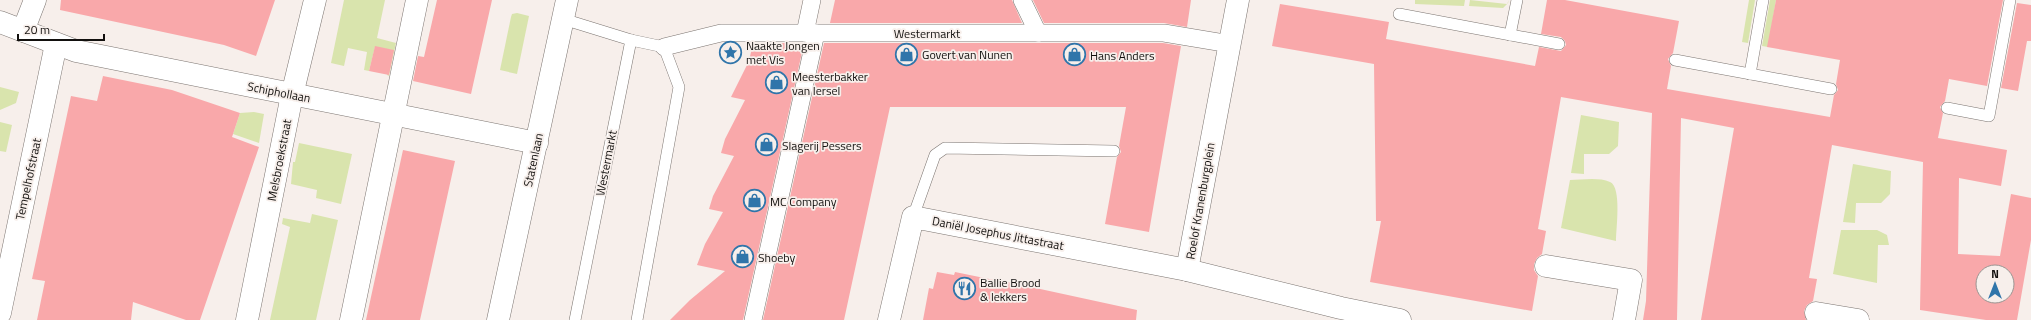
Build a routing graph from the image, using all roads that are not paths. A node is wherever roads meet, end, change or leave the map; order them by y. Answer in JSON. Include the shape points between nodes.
{"nodes":[{"id":1,"x":35,"y":0,"type":"edge"},
{"id":2,"x":314,"y":0,"type":"edge"},
{"id":3,"x":417,"y":0,"type":"edge"},
{"id":4,"x":812,"y":0,"type":"edge"},
{"id":5,"x":1022,"y":0,"type":"edge"},
{"id":6,"x":1238,"y":0,"type":"edge"},
{"id":7,"x":1517,"y":0,"type":"edge"},
{"id":8,"x":1763,"y":0,"type":"edge"},
{"id":9,"x":2010,"y":0,"type":"edge"},
{"id":10,"x":565,"y":10,"type":"edge"},
{"id":11,"x":1398,"y":14,"type":"dead end"},
{"id":12,"x":0,"y":22,"type":"edge"},
{"id":13,"x":23,"y":31,"type":"junction"},
{"id":14,"x":811,"y":33,"type":"junction"},
{"id":15,"x":1038,"y":33,"type":"junction"},
{"id":16,"x":1510,"y":35,"type":"junction"},
{"id":17,"x":631,"y":40,"type":"junction"},
{"id":18,"x":56,"y":44,"type":"junction"},
{"id":19,"x":1230,"y":44,"type":"junction"},
{"id":20,"x":1559,"y":44,"type":"dead end"},
{"id":21,"x":664,"y":47,"type":"junction"},
{"id":22,"x":1675,"y":60,"type":"dead end"},
{"id":23,"x":1750,"y":74,"type":"junction"},
{"id":24,"x":1831,"y":89,"type":"dead end"},
{"id":25,"x":292,"y":95,"type":"junction"},
{"id":26,"x":1948,"y":108,"type":"dead end"},
{"id":27,"x":393,"y":114,"type":"junction"},
{"id":28,"x":537,"y":143,"type":"junction"},
{"id":29,"x":1114,"y":151,"type":"dead end"},
{"id":30,"x":913,"y":217,"type":"junction"},
{"id":31,"x":1546,"y":266,"type":"dead end"},
{"id":32,"x":1187,"y":270,"type":"junction"},
{"id":33,"x":0,"y":313,"type":"edge"},
{"id":34,"x":1816,"y":313,"type":"dead end"},
{"id":35,"x":1339,"y":314,"type":"edge"},
{"id":36,"x":247,"y":320,"type":"edge"},
{"id":37,"x":351,"y":320,"type":"edge"},
{"id":38,"x":498,"y":320,"type":"edge"},
{"id":39,"x":575,"y":320,"type":"edge"},
{"id":40,"x":637,"y":320,"type":"edge"},
{"id":41,"x":752,"y":320,"type":"edge"},
{"id":42,"x":889,"y":320,"type":"edge"},
{"id":43,"x":1400,"y":320,"type":"edge"},
{"id":44,"x":1624,"y":320,"type":"edge"},
{"id":45,"x":1858,"y":320,"type":"edge"}],
"edges":[{"from":1,"to":13,"type":"street"},
{"from":2,"to":25,"type":"street","name":"Melsbroekstraat"},
{"from":3,"to":27,"type":"street"},
{"from":4,"to":14,"type":"street"},
{"from":5,"to":15,"type":"street"},
{"from":6,"to":19,"type":"street","name":"Roelof Kranenburgplein"},
{"from":7,"to":16,"type":"lane"},
{"from":8,"to":23,"type":"lane"},
{"from":9,"to":26,"type":"lane","via":[[1989,116]]},
{"from":10,"to":17,"type":"lane"},
{"from":10,"to":28,"type":"street","name":"Statenlaan"},
{"from":11,"to":16,"type":"lane"},
{"from":12,"to":13,"type":"street","name":"Schiphollaan"},
{"from":13,"to":18,"type":"street","name":"Schiphollaan"},
{"from":14,"to":15,"type":"street","name":"Westermarkt"},
{"from":14,"to":21,"type":"street","name":"Westermarkt","via":[[721,33]]},
{"from":14,"to":41,"type":"street"},
{"from":15,"to":19,"type":"street","name":"Westermarkt","via":[[1164,33]]},
{"from":16,"to":20,"type":"lane"},
{"from":17,"to":21,"type":"lane","name":"Westermarkt"},
{"from":17,"to":39,"type":"lane","name":"Westermarkt"},
{"from":18,"to":25,"type":"street","name":"Schiphollaan","via":[[76,51]]},
{"from":18,"to":33,"type":"street","name":"Tempelhofstraat"},
{"from":19,"to":32,"type":"street","name":"Roelof Kranenburgplein"},
{"from":21,"to":40,"type":"lane","via":[[679,87]]},
{"from":22,"to":23,"type":"lane"},
{"from":23,"to":24,"type":"lane"},
{"from":25,"to":27,"type":"street","name":"Schiphollaan"},
{"from":25,"to":36,"type":"street","name":"Melsbroekstraat"},
{"from":27,"to":28,"type":"street","name":"Schiphollaan"},
{"from":27,"to":37,"type":"street"},
{"from":28,"to":38,"type":"street","name":"Statenlaan"},
{"from":29,"to":30,"type":"lane","via":[[945,148],[935,155]]},
{"from":30,"to":32,"type":"street","name":"Daniël Josephus Jittastraat"},
{"from":30,"to":42,"type":"street"},
{"from":31,"to":44,"type":"street","via":[[1631,280]]},
{"from":32,"to":35,"type":"street","name":"Roelof Kranenburgplein"},
{"from":34,"to":45,"type":"street"},
{"from":35,"to":43,"type":"street","name":"Roelof Kranenburgplein"}]}
